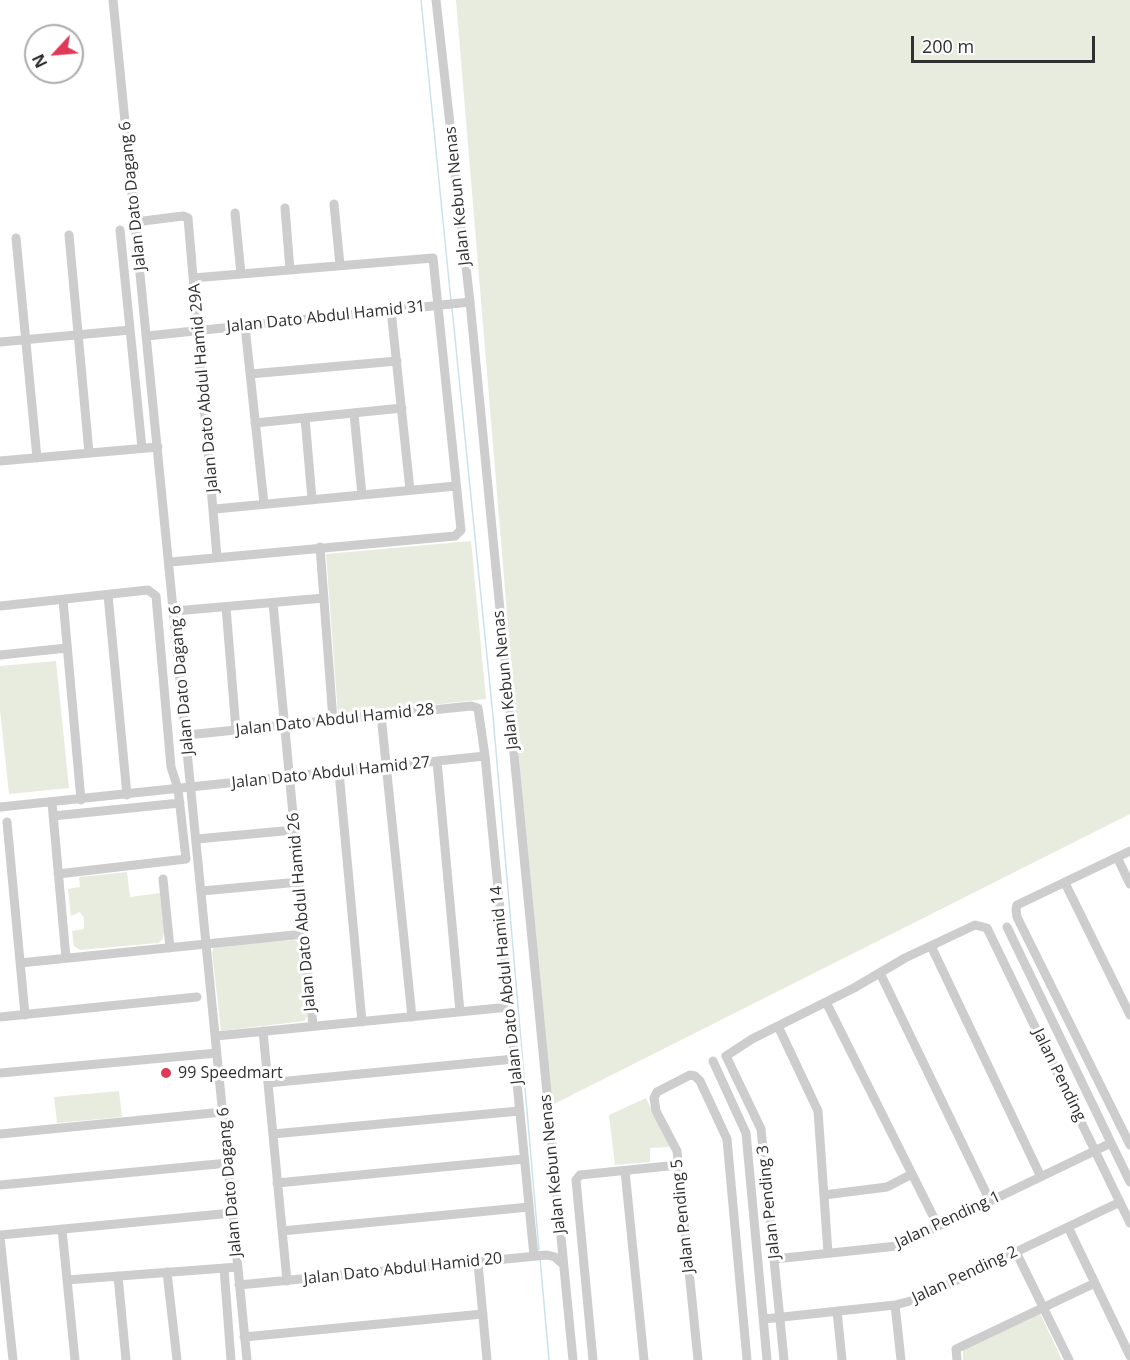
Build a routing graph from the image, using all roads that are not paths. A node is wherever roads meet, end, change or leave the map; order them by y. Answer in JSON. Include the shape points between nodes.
{"nodes":[{"id":1,"x":113,"y":0,"type":"edge"},
{"id":2,"x":436,"y":0,"type":"edge"},
{"id":3,"x":334,"y":204,"type":"dead end"},
{"id":4,"x":285,"y":208,"type":"dead end"},
{"id":5,"x":235,"y":213,"type":"dead end"},
{"id":6,"x":135,"y":222,"type":"junction"},
{"id":7,"x":120,"y":230,"type":"dead end"},
{"id":8,"x":69,"y":235,"type":"dead end"},
{"id":9,"x":16,"y":238,"type":"dead end"},
{"id":10,"x":340,"y":265,"type":"junction"},
{"id":11,"x":290,"y":270,"type":"junction"},
{"id":12,"x":241,"y":274,"type":"junction"},
{"id":13,"x":193,"y":278,"type":"junction"},
{"id":14,"x":470,"y":302,"type":"junction"},
{"id":15,"x":439,"y":305,"type":"junction"},
{"id":16,"x":391,"y":310,"type":"junction"},
{"id":17,"x":245,"y":326,"type":"junction"},
{"id":18,"x":130,"y":330,"type":"junction"},
{"id":19,"x":198,"y":330,"type":"junction"},
{"id":20,"x":77,"y":335,"type":"junction"},
{"id":21,"x":147,"y":336,"type":"junction"},
{"id":22,"x":26,"y":340,"type":"junction"},
{"id":23,"x":0,"y":342,"type":"edge"},
{"id":24,"x":397,"y":361,"type":"junction"},
{"id":25,"x":250,"y":374,"type":"junction"},
{"id":26,"x":402,"y":408,"type":"junction"},
{"id":27,"x":354,"y":414,"type":"junction"},
{"id":28,"x":305,"y":418,"type":"junction"},
{"id":29,"x":255,"y":423,"type":"junction"},
{"id":30,"x":158,"y":447,"type":"junction"},
{"id":31,"x":142,"y":448,"type":"junction"},
{"id":32,"x":89,"y":453,"type":"junction"},
{"id":33,"x":37,"y":458,"type":"junction"},
{"id":34,"x":0,"y":461,"type":"edge"},
{"id":35,"x":456,"y":486,"type":"junction"},
{"id":36,"x":410,"y":490,"type":"junction"},
{"id":37,"x":362,"y":495,"type":"junction"},
{"id":38,"x":312,"y":500,"type":"junction"},
{"id":39,"x":264,"y":504,"type":"junction"},
{"id":40,"x":215,"y":509,"type":"junction"},
{"id":41,"x":320,"y":547,"type":"junction"},
{"id":42,"x":217,"y":557,"type":"junction"},
{"id":43,"x":171,"y":562,"type":"junction"},
{"id":44,"x":108,"y":595,"type":"junction"},
{"id":45,"x":324,"y":598,"type":"junction"},
{"id":46,"x":63,"y":600,"type":"junction"},
{"id":47,"x":273,"y":603,"type":"junction"},
{"id":48,"x":0,"y":606,"type":"edge"},
{"id":49,"x":226,"y":607,"type":"junction"},
{"id":50,"x":175,"y":611,"type":"junction"},
{"id":51,"x":67,"y":648,"type":"junction"},
{"id":52,"x":0,"y":655,"type":"edge"},
{"id":53,"x":480,"y":714,"type":"joint"},
{"id":54,"x":381,"y":716,"type":"junction"},
{"id":55,"x":333,"y":720,"type":"junction"},
{"id":56,"x":285,"y":725,"type":"junction"},
{"id":57,"x":236,"y":730,"type":"junction"},
{"id":58,"x":187,"y":735,"type":"junction"},
{"id":59,"x":485,"y":756,"type":"junction"},
{"id":60,"x":437,"y":761,"type":"junction"},
{"id":61,"x":387,"y":767,"type":"junction"},
{"id":62,"x":339,"y":772,"type":"junction"},
{"id":63,"x":290,"y":777,"type":"junction"},
{"id":64,"x":192,"y":788,"type":"junction"},
{"id":65,"x":178,"y":789,"type":"junction"},
{"id":66,"x":127,"y":795,"type":"junction"},
{"id":67,"x":81,"y":800,"type":"junction"},
{"id":68,"x":52,"y":803,"type":"junction"},
{"id":69,"x":180,"y":803,"type":"junction"},
{"id":70,"x":0,"y":807,"type":"edge"},
{"id":71,"x":53,"y":816,"type":"junction"},
{"id":72,"x":7,"y":822,"type":"dead end"},
{"id":73,"x":294,"y":830,"type":"junction"},
{"id":74,"x":197,"y":839,"type":"junction"},
{"id":75,"x":1130,"y":851,"type":"edge"},
{"id":76,"x":1117,"y":857,"type":"junction"},
{"id":77,"x":58,"y":874,"type":"junction"},
{"id":78,"x":163,"y":879,"type":"dead end"},
{"id":79,"x":299,"y":882,"type":"junction"},
{"id":80,"x":1065,"y":883,"type":"junction"},
{"id":81,"x":1130,"y":884,"type":"edge"},
{"id":82,"x":202,"y":891,"type":"junction"},
{"id":83,"x":1007,"y":927,"type":"dead end"},
{"id":84,"x":304,"y":934,"type":"junction"},
{"id":85,"x":207,"y":944,"type":"junction"},
{"id":86,"x":931,"y":946,"type":"junction"},
{"id":87,"x":170,"y":948,"type":"junction"},
{"id":88,"x":66,"y":958,"type":"junction"},
{"id":89,"x":20,"y":963,"type":"junction"},
{"id":90,"x":880,"y":973,"type":"junction"},
{"id":91,"x":197,"y":997,"type":"dead end"},
{"id":92,"x":826,"y":1002,"type":"junction"},
{"id":93,"x":509,"y":1007,"type":"junction"},
{"id":94,"x":460,"y":1012,"type":"junction"},
{"id":95,"x":24,"y":1014,"type":"junction"},
{"id":96,"x":1130,"y":1015,"type":"edge"},
{"id":97,"x":0,"y":1017,"type":"edge"},
{"id":98,"x":412,"y":1017,"type":"junction"},
{"id":99,"x":362,"y":1022,"type":"junction"},
{"id":100,"x":313,"y":1026,"type":"junction"},
{"id":101,"x":778,"y":1026,"type":"junction"},
{"id":102,"x":263,"y":1031,"type":"junction"},
{"id":103,"x":216,"y":1036,"type":"junction"},
{"id":104,"x":217,"y":1053,"type":"junction"},
{"id":105,"x":514,"y":1059,"type":"junction"},
{"id":106,"x":713,"y":1062,"type":"dead end"},
{"id":107,"x":0,"y":1073,"type":"edge"},
{"id":108,"x":268,"y":1083,"type":"junction"},
{"id":109,"x":519,"y":1111,"type":"junction"},
{"id":110,"x":223,"y":1112,"type":"junction"},
{"id":111,"x":747,"y":1132,"type":"junction"},
{"id":112,"x":0,"y":1134,"type":"edge"},
{"id":113,"x":273,"y":1134,"type":"junction"},
{"id":114,"x":727,"y":1139,"type":"junction"},
{"id":115,"x":1111,"y":1143,"type":"junction"},
{"id":116,"x":1130,"y":1145,"type":"edge"},
{"id":117,"x":1095,"y":1150,"type":"junction"},
{"id":118,"x":524,"y":1159,"type":"junction"},
{"id":119,"x":228,"y":1163,"type":"junction"},
{"id":120,"x":678,"y":1166,"type":"junction"},
{"id":121,"x":625,"y":1171,"type":"junction"},
{"id":122,"x":912,"y":1174,"type":"junction"},
{"id":123,"x":1041,"y":1177,"type":"junction"},
{"id":124,"x":1130,"y":1182,"type":"edge"},
{"id":125,"x":277,"y":1183,"type":"junction"},
{"id":126,"x":0,"y":1185,"type":"edge"},
{"id":127,"x":824,"y":1195,"type":"junction"},
{"id":128,"x":990,"y":1202,"type":"junction"},
{"id":129,"x":1120,"y":1203,"type":"junction"},
{"id":130,"x":529,"y":1207,"type":"junction"},
{"id":131,"x":232,"y":1213,"type":"junction"},
{"id":132,"x":1130,"y":1223,"type":"edge"},
{"id":133,"x":938,"y":1226,"type":"junction"},
{"id":134,"x":1068,"y":1227,"type":"junction"},
{"id":135,"x":62,"y":1229,"type":"junction"},
{"id":136,"x":282,"y":1231,"type":"junction"},
{"id":137,"x":0,"y":1236,"type":"edge"},
{"id":138,"x":1016,"y":1252,"type":"junction"},
{"id":139,"x":828,"y":1253,"type":"junction"},
{"id":140,"x":534,"y":1256,"type":"junction"},
{"id":141,"x":775,"y":1259,"type":"junction"},
{"id":142,"x":478,"y":1263,"type":"junction"},
{"id":143,"x":563,"y":1264,"type":"junction"},
{"id":144,"x":238,"y":1267,"type":"junction"},
{"id":145,"x":224,"y":1268,"type":"junction"},
{"id":146,"x":167,"y":1272,"type":"junction"},
{"id":147,"x":118,"y":1276,"type":"junction"},
{"id":148,"x":67,"y":1280,"type":"junction"},
{"id":149,"x":287,"y":1281,"type":"junction"},
{"id":150,"x":1095,"y":1283,"type":"junction"},
{"id":151,"x":239,"y":1285,"type":"junction"},
{"id":152,"x":895,"y":1305,"type":"junction"},
{"id":153,"x":1043,"y":1307,"type":"junction"},
{"id":154,"x":837,"y":1311,"type":"junction"},
{"id":155,"x":483,"y":1314,"type":"junction"},
{"id":156,"x":779,"y":1317,"type":"junction"},
{"id":157,"x":764,"y":1319,"type":"junction"},
{"id":158,"x":244,"y":1337,"type":"junction"},
{"id":159,"x":1130,"y":1356,"type":"edge"},
{"id":160,"x":13,"y":1360,"type":"edge"},
{"id":161,"x":75,"y":1360,"type":"edge"},
{"id":162,"x":126,"y":1360,"type":"edge"},
{"id":163,"x":177,"y":1360,"type":"edge"},
{"id":164,"x":231,"y":1360,"type":"edge"},
{"id":165,"x":247,"y":1360,"type":"edge"},
{"id":166,"x":487,"y":1360,"type":"edge"},
{"id":167,"x":573,"y":1360,"type":"edge"},
{"id":168,"x":593,"y":1360,"type":"edge"},
{"id":169,"x":644,"y":1360,"type":"edge"},
{"id":170,"x":698,"y":1360,"type":"edge"},
{"id":171,"x":747,"y":1360,"type":"edge"},
{"id":172,"x":767,"y":1360,"type":"edge"},
{"id":173,"x":784,"y":1360,"type":"edge"},
{"id":174,"x":842,"y":1360,"type":"edge"},
{"id":175,"x":901,"y":1360,"type":"edge"},
{"id":176,"x":957,"y":1360,"type":"edge"},
{"id":177,"x":1069,"y":1360,"type":"edge"}],
"edges":[{"from":1,"to":6,"type":"street","name":"Jalan Dato Dagang 6"},
{"from":2,"to":14,"type":"street","name":"Jalan Kebun Nenas"},
{"from":3,"to":10,"type":"street"},
{"from":4,"to":11,"type":"street"},
{"from":5,"to":12,"type":"street"},
{"from":6,"to":13,"type":"street","name":"Jalan Dato Abdul Hamid 29A","via":[[188,218]]},
{"from":6,"to":21,"type":"street","name":"Jalan Dato Dagang 6"},
{"from":7,"to":18,"type":"street"},
{"from":8,"to":20,"type":"street"},
{"from":9,"to":22,"type":"street"},
{"from":10,"to":11,"type":"street"},
{"from":10,"to":15,"type":"street","via":[[433,258]]},
{"from":11,"to":12,"type":"street"},
{"from":12,"to":13,"type":"street"},
{"from":13,"to":19,"type":"street","name":"Jalan Dato Abdul Hamid 29A"},
{"from":14,"to":15,"type":"street","name":"Jalan Dato Abdul Hamid 31"},
{"from":14,"to":143,"type":"street","name":"Jalan Kebun Nenas"},
{"from":15,"to":16,"type":"street","name":"Jalan Dato Abdul Hamid 31"},
{"from":15,"to":35,"type":"street"},
{"from":16,"to":17,"type":"street","name":"Jalan Dato Abdul Hamid 31"},
{"from":16,"to":24,"type":"street"},
{"from":17,"to":19,"type":"street","name":"Jalan Dato Abdul Hamid 31"},
{"from":17,"to":25,"type":"street"},
{"from":18,"to":20,"type":"street"},
{"from":18,"to":31,"type":"street"},
{"from":19,"to":21,"type":"street","name":"Jalan Dato Abdul Hamid 31"},
{"from":19,"to":40,"type":"street","name":"Jalan Dato Abdul Hamid 29A"},
{"from":20,"to":22,"type":"street"},
{"from":20,"to":32,"type":"street"},
{"from":21,"to":30,"type":"street","name":"Jalan Dato Dagang 6"},
{"from":22,"to":23,"type":"street"},
{"from":22,"to":33,"type":"street"},
{"from":24,"to":25,"type":"street"},
{"from":24,"to":26,"type":"street"},
{"from":25,"to":29,"type":"street"},
{"from":26,"to":27,"type":"street"},
{"from":26,"to":36,"type":"street"},
{"from":27,"to":28,"type":"street"},
{"from":27,"to":37,"type":"street"},
{"from":28,"to":29,"type":"street"},
{"from":28,"to":38,"type":"street"},
{"from":29,"to":39,"type":"street"},
{"from":30,"to":31,"type":"street"},
{"from":30,"to":43,"type":"street","name":"Jalan Dato Dagang 6"},
{"from":31,"to":32,"type":"street"},
{"from":32,"to":33,"type":"street"},
{"from":33,"to":34,"type":"street"},
{"from":35,"to":36,"type":"street"},
{"from":35,"to":41,"type":"street","via":[[459,534]]},
{"from":36,"to":37,"type":"street"},
{"from":37,"to":38,"type":"street"},
{"from":38,"to":39,"type":"street"},
{"from":39,"to":40,"type":"street"},
{"from":40,"to":42,"type":"street","name":"Jalan Dato Abdul Hamid 29A"},
{"from":41,"to":42,"type":"street"},
{"from":41,"to":45,"type":"street"},
{"from":42,"to":43,"type":"street"},
{"from":43,"to":50,"type":"street","name":"Jalan Dato Dagang 6"},
{"from":44,"to":46,"type":"street"},
{"from":44,"to":65,"type":"street","via":[[148,590],[156,596],[171,767]]},
{"from":44,"to":66,"type":"street"},
{"from":45,"to":47,"type":"street"},
{"from":45,"to":55,"type":"street"},
{"from":46,"to":48,"type":"street"},
{"from":46,"to":51,"type":"street"},
{"from":47,"to":49,"type":"street"},
{"from":47,"to":56,"type":"street","name":"Jalan Dato Abdul Hamid 26"},
{"from":49,"to":50,"type":"street"},
{"from":49,"to":57,"type":"street"},
{"from":50,"to":58,"type":"street","name":"Jalan Dato Dagang 6"},
{"from":51,"to":52,"type":"street"},
{"from":51,"to":67,"type":"street"},
{"from":53,"to":54,"type":"street","name":"Jalan Dato Abdul Hamid 28","via":[[478,708],[471,706]]},
{"from":53,"to":59,"type":"street","name":"Jalan Dato Abdul Hamid 14"},
{"from":54,"to":55,"type":"street","name":"Jalan Dato Abdul Hamid 28"},
{"from":54,"to":61,"type":"street"},
{"from":55,"to":56,"type":"street","name":"Jalan Dato Abdul Hamid 28"},
{"from":56,"to":57,"type":"street","name":"Jalan Dato Abdul Hamid 28"},
{"from":56,"to":63,"type":"street","name":"Jalan Dato Abdul Hamid 26"},
{"from":57,"to":58,"type":"street","name":"Jalan Dato Abdul Hamid 28"},
{"from":58,"to":64,"type":"street","name":"Jalan Dato Dagang 6"},
{"from":59,"to":60,"type":"street","name":"Jalan Dato Abdul Hamid 27"},
{"from":59,"to":93,"type":"street","name":"Jalan Dato Abdul Hamid 14"},
{"from":60,"to":61,"type":"street","name":"Jalan Dato Abdul Hamid 27"},
{"from":60,"to":94,"type":"street"},
{"from":61,"to":62,"type":"street","name":"Jalan Dato Abdul Hamid 27"},
{"from":61,"to":98,"type":"street"},
{"from":62,"to":63,"type":"street","name":"Jalan Dato Abdul Hamid 27"},
{"from":62,"to":99,"type":"street"},
{"from":63,"to":64,"type":"street","name":"Jalan Dato Abdul Hamid 27"},
{"from":63,"to":73,"type":"street","name":"Jalan Dato Abdul Hamid 26"},
{"from":64,"to":65,"type":"street","name":"Jalan Dato Abdul Hamid 27"},
{"from":64,"to":74,"type":"street","name":"Jalan Dato Dagang 6"},
{"from":65,"to":66,"type":"street","name":"Jalan Dato Abdul Hamid 27"},
{"from":65,"to":69,"type":"street"},
{"from":66,"to":67,"type":"street","name":"Jalan Dato Abdul Hamid 27"},
{"from":67,"to":68,"type":"street","name":"Jalan Dato Abdul Hamid 27"},
{"from":68,"to":70,"type":"street","name":"Jalan Dato Abdul Hamid 27"},
{"from":68,"to":71,"type":"street"},
{"from":69,"to":71,"type":"street"},
{"from":69,"to":77,"type":"street","via":[[186,859]]},
{"from":71,"to":77,"type":"street"},
{"from":72,"to":89,"type":"street"},
{"from":73,"to":74,"type":"street"},
{"from":73,"to":79,"type":"street","name":"Jalan Dato Abdul Hamid 26"},
{"from":74,"to":82,"type":"street","name":"Jalan Dato Dagang 6"},
{"from":75,"to":76,"type":"street"},
{"from":76,"to":80,"type":"street"},
{"from":76,"to":81,"type":"street"},
{"from":77,"to":88,"type":"street"},
{"from":78,"to":87,"type":"street"},
{"from":79,"to":82,"type":"street"},
{"from":79,"to":84,"type":"street","name":"Jalan Dato Abdul Hamid 26"},
{"from":80,"to":96,"type":"street"},
{"from":80,"to":116,"type":"street","via":[[1017,905],[1017,916]]},
{"from":82,"to":85,"type":"street","name":"Jalan Dato Dagang 6"},
{"from":83,"to":115,"type":"street"},
{"from":84,"to":85,"type":"street"},
{"from":84,"to":100,"type":"street","name":"Jalan Dato Abdul Hamid 26"},
{"from":85,"to":87,"type":"street"},
{"from":85,"to":103,"type":"street","name":"Jalan Dato Dagang 6"},
{"from":86,"to":90,"type":"street"},
{"from":86,"to":117,"type":"street","name":"Jalan Pending","via":[[975,925],[987,928]]},
{"from":86,"to":123,"type":"street"},
{"from":87,"to":88,"type":"street"},
{"from":88,"to":89,"type":"street"},
{"from":89,"to":95,"type":"street"},
{"from":90,"to":92,"type":"street"},
{"from":90,"to":128,"type":"street"},
{"from":91,"to":95,"type":"street"},
{"from":92,"to":101,"type":"street"},
{"from":92,"to":122,"type":"street"},
{"from":93,"to":94,"type":"street"},
{"from":93,"to":105,"type":"street","name":"Jalan Dato Abdul Hamid 14"},
{"from":94,"to":98,"type":"street"},
{"from":95,"to":97,"type":"street"},
{"from":98,"to":99,"type":"street"},
{"from":99,"to":100,"type":"street"},
{"from":100,"to":102,"type":"street"},
{"from":101,"to":127,"type":"street","via":[[818,1111]]},
{"from":101,"to":141,"type":"street","name":"Jalan Pending 3","via":[[728,1053],[727,1060],[761,1129]]},
{"from":102,"to":103,"type":"street"},
{"from":102,"to":108,"type":"street"},
{"from":103,"to":104,"type":"street","name":"Jalan Dato Dagang 6"},
{"from":104,"to":107,"type":"street"},
{"from":104,"to":110,"type":"street","name":"Jalan Dato Dagang 6"},
{"from":105,"to":108,"type":"street"},
{"from":105,"to":109,"type":"street","name":"Jalan Dato Abdul Hamid 14"},
{"from":106,"to":111,"type":"street"},
{"from":108,"to":113,"type":"street"},
{"from":109,"to":113,"type":"street"},
{"from":109,"to":118,"type":"street","name":"Jalan Dato Abdul Hamid 14"},
{"from":110,"to":112,"type":"street"},
{"from":110,"to":119,"type":"street","name":"Jalan Dato Dagang 6"},
{"from":111,"to":114,"type":"street"},
{"from":111,"to":157,"type":"street"},
{"from":113,"to":125,"type":"street"},
{"from":114,"to":120,"type":"street","name":"Jalan Pending 5","via":[[700,1081],[695,1076],[685,1076],[657,1092],[654,1098],[656,1111],[677,1151]]},
{"from":114,"to":171,"type":"street"},
{"from":115,"to":117,"type":"street","name":"Jalan Pending 1"},
{"from":115,"to":124,"type":"street"},
{"from":117,"to":123,"type":"street","name":"Jalan Pending 1"},
{"from":117,"to":129,"type":"street","name":"Jalan Pending"},
{"from":118,"to":125,"type":"street"},
{"from":118,"to":130,"type":"street","name":"Jalan Dato Abdul Hamid 14"},
{"from":119,"to":126,"type":"street"},
{"from":119,"to":131,"type":"street","name":"Jalan Dato Dagang 6"},
{"from":120,"to":121,"type":"street"},
{"from":120,"to":170,"type":"street","name":"Jalan Pending 5"},
{"from":121,"to":168,"type":"street","via":[[580,1175],[576,1180]]},
{"from":121,"to":169,"type":"street"},
{"from":122,"to":127,"type":"street","via":[[887,1187]]},
{"from":122,"to":133,"type":"street"},
{"from":123,"to":128,"type":"street","name":"Jalan Pending 1"},
{"from":125,"to":136,"type":"street"},
{"from":127,"to":139,"type":"street"},
{"from":128,"to":133,"type":"street","name":"Jalan Pending 1"},
{"from":129,"to":132,"type":"street","name":"Jalan Pending"},
{"from":129,"to":134,"type":"street","name":"Jalan Pending 2"},
{"from":130,"to":136,"type":"street"},
{"from":130,"to":140,"type":"street","name":"Jalan Dato Abdul Hamid 14"},
{"from":131,"to":135,"type":"street"},
{"from":131,"to":144,"type":"street","name":"Jalan Dato Dagang 6"},
{"from":133,"to":139,"type":"street","name":"Jalan Pending 1","via":[[897,1246]]},
{"from":134,"to":138,"type":"street","name":"Jalan Pending 2"},
{"from":134,"to":150,"type":"street"},
{"from":135,"to":137,"type":"street"},
{"from":135,"to":148,"type":"street"},
{"from":136,"to":149,"type":"street"},
{"from":137,"to":160,"type":"street"},
{"from":138,"to":152,"type":"street","name":"Jalan Pending 2","via":[[918,1299]]},
{"from":138,"to":153,"type":"street"},
{"from":139,"to":141,"type":"street","name":"Jalan Pending 1"},
{"from":140,"to":142,"type":"street","name":"Jalan Dato Abdul Hamid 20"},
{"from":140,"to":143,"type":"street","name":"Jalan Dato Abdul Hamid 20","via":[[552,1255]]},
{"from":141,"to":156,"type":"street","name":"Jalan Pending 3"},
{"from":142,"to":149,"type":"street","name":"Jalan Dato Abdul Hamid 20"},
{"from":142,"to":155,"type":"street"},
{"from":143,"to":167,"type":"street","name":"Jalan Kebun Nenas"},
{"from":144,"to":145,"type":"street"},
{"from":144,"to":151,"type":"street","name":"Jalan Dato Dagang 6"},
{"from":145,"to":146,"type":"street"},
{"from":145,"to":164,"type":"street"},
{"from":146,"to":147,"type":"street"},
{"from":146,"to":163,"type":"street"},
{"from":147,"to":148,"type":"street"},
{"from":147,"to":162,"type":"street"},
{"from":148,"to":161,"type":"street"},
{"from":149,"to":151,"type":"street","name":"Jalan Dato Abdul Hamid 20"},
{"from":150,"to":153,"type":"street"},
{"from":150,"to":159,"type":"street"},
{"from":151,"to":158,"type":"street","name":"Jalan Dato Dagang 6"},
{"from":152,"to":154,"type":"street","name":"Jalan Pending 2"},
{"from":152,"to":175,"type":"street"},
{"from":153,"to":176,"type":"street","via":[[956,1349]]},
{"from":153,"to":177,"type":"street"},
{"from":154,"to":156,"type":"street","name":"Jalan Pending 2"},
{"from":154,"to":174,"type":"street"},
{"from":155,"to":158,"type":"street"},
{"from":155,"to":166,"type":"street"},
{"from":156,"to":157,"type":"street","name":"Jalan Pending 2"},
{"from":156,"to":173,"type":"street","name":"Jalan Pending 3"},
{"from":157,"to":172,"type":"street"},
{"from":158,"to":165,"type":"street","name":"Jalan Dato Dagang 6"}]}
